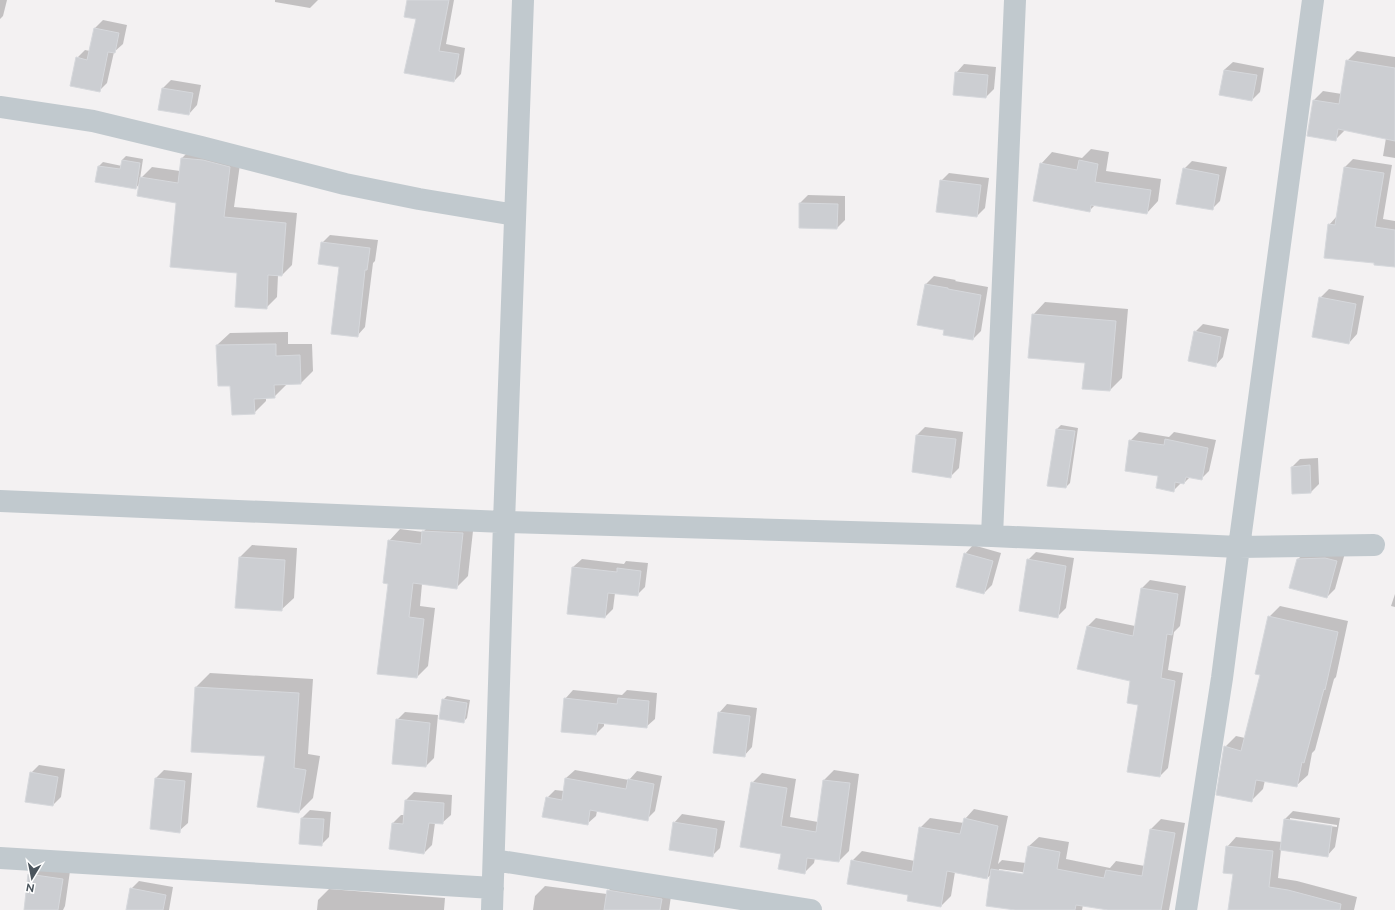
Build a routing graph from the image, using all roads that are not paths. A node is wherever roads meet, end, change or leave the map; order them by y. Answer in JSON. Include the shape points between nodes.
{"nodes":[{"id":1,"x":523,"y":0,"type":"edge"},
{"id":2,"x":1015,"y":0,"type":"edge"},
{"id":3,"x":1313,"y":0,"type":"edge"},
{"id":4,"x":0,"y":107,"type":"edge"},
{"id":5,"x":515,"y":215,"type":"junction"},
{"id":6,"x":0,"y":501,"type":"edge"},
{"id":7,"x":504,"y":522,"type":"junction"},
{"id":8,"x":992,"y":536,"type":"junction"},
{"id":9,"x":1374,"y":545,"type":"dead end"},
{"id":10,"x":1239,"y":547,"type":"junction"},
{"id":11,"x":0,"y":858,"type":"edge"},
{"id":12,"x":494,"y":860,"type":"junction"},
{"id":13,"x":493,"y":888,"type":"junction"},
{"id":14,"x":492,"y":910,"type":"edge"},
{"id":15,"x":811,"y":910,"type":"edge"},
{"id":16,"x":1186,"y":910,"type":"edge"}],
"edges":[{"from":1,"to":5,"type":"street"},
{"from":2,"to":8,"type":"street"},
{"from":3,"to":10,"type":"street"},
{"from":4,"to":5,"type":"street","via":[[93,121],[345,184]]},
{"from":5,"to":7,"type":"street"},
{"from":6,"to":7,"type":"street"},
{"from":7,"to":8,"type":"street"},
{"from":7,"to":12,"type":"street"},
{"from":8,"to":10,"type":"street"},
{"from":9,"to":10,"type":"street"},
{"from":10,"to":16,"type":"street","via":[[1222,678]]},
{"from":11,"to":13,"type":"street"},
{"from":12,"to":13,"type":"street"},
{"from":12,"to":15,"type":"street"},
{"from":13,"to":14,"type":"street"}]}
